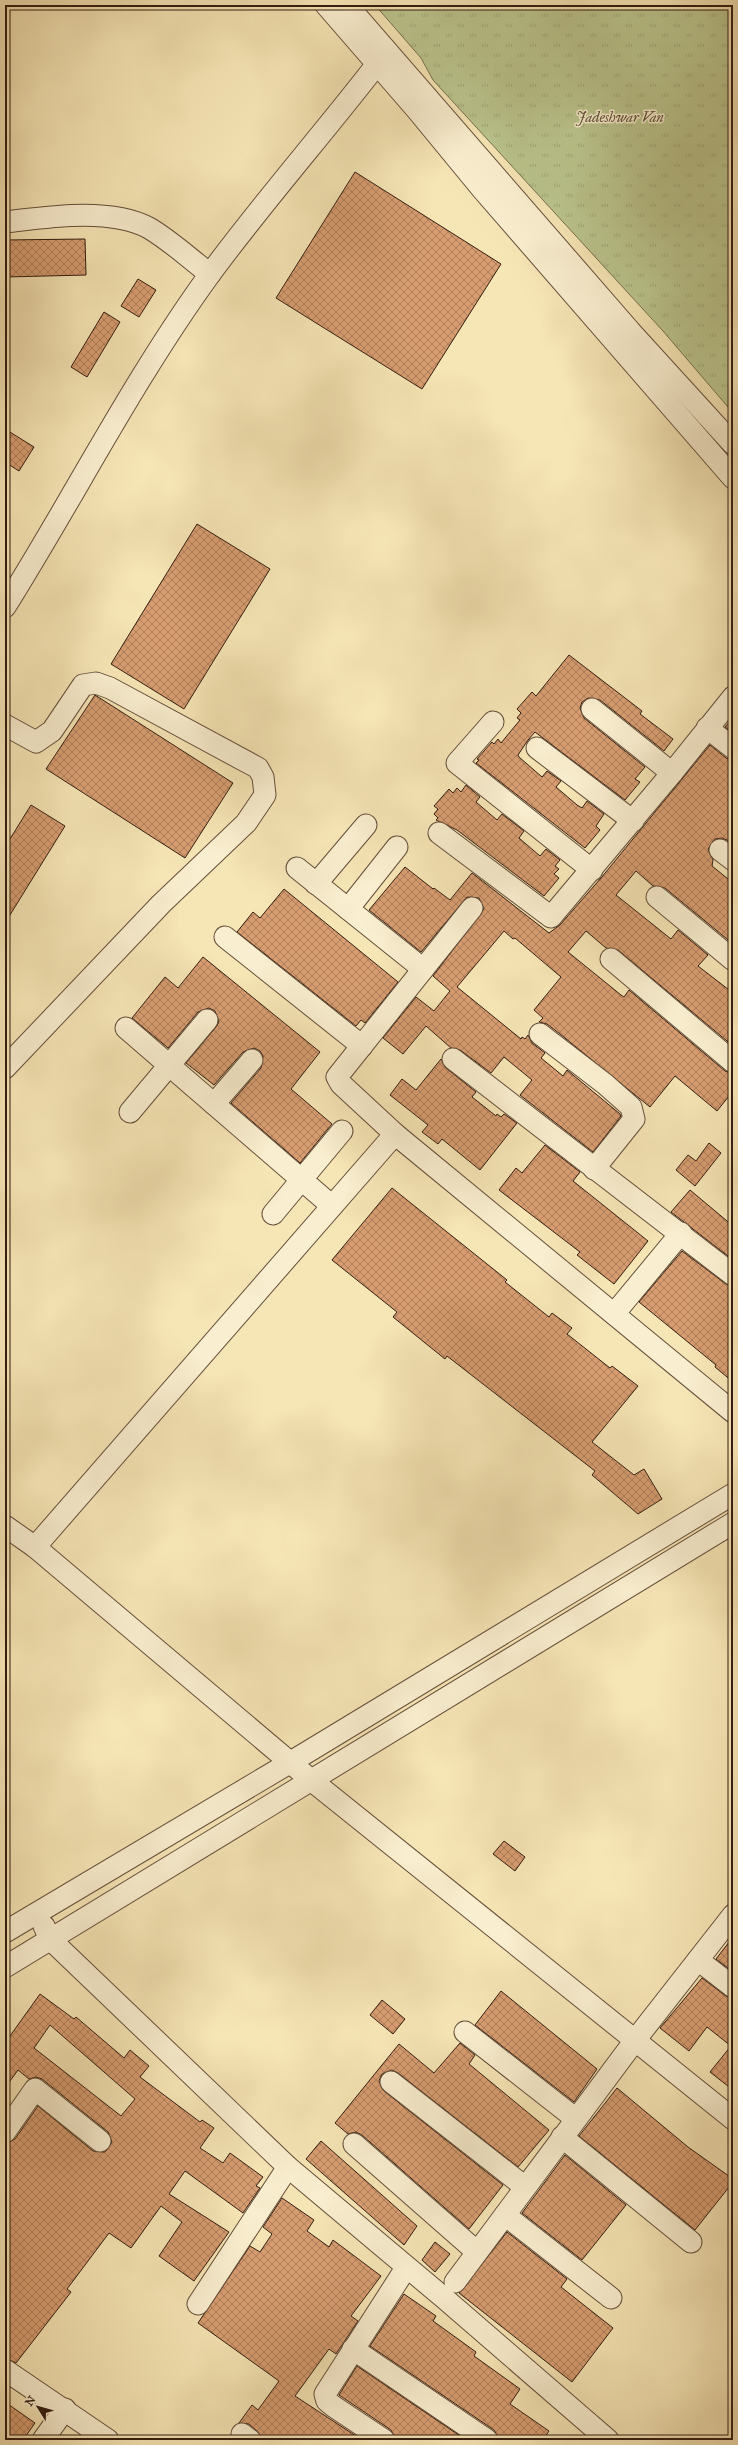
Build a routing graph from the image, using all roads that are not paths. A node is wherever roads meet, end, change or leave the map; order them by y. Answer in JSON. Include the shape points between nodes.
{"nodes":[{"id":1,"x":326,"y":5,"type":"edge"},
{"id":2,"x":347,"y":5,"type":"edge"},
{"id":3,"x":378,"y":64,"type":"junction"},
{"id":4,"x":5,"y":222,"type":"edge"},
{"id":5,"x":210,"y":274,"type":"junction"},
{"id":6,"x":733,"y":444,"type":"edge"},
{"id":7,"x":733,"y":478,"type":"edge"},
{"id":8,"x":8,"y":597,"type":"edge"},
{"id":9,"x":733,"y":697,"type":"edge"},
{"id":10,"x":592,"y":709,"type":"dead end"},
{"id":11,"x":493,"y":722,"type":"dead end"},
{"id":12,"x":5,"y":726,"type":"edge"},
{"id":13,"x":707,"y":728,"type":"junction"},
{"id":14,"x":537,"y":748,"type":"dead end"},
{"id":15,"x":733,"y":748,"type":"edge"},
{"id":16,"x":672,"y":773,"type":"junction"},
{"id":17,"x":633,"y":821,"type":"junction"},
{"id":18,"x":366,"y":825,"type":"dead end"},
{"id":19,"x":439,"y":833,"type":"dead end"},
{"id":20,"x":396,"y":847,"type":"dead end"},
{"id":21,"x":297,"y":868,"type":"dead end"},
{"id":22,"x":592,"y":870,"type":"junction"},
{"id":23,"x":316,"y":884,"type":"junction"},
{"id":24,"x":657,"y":897,"type":"dead end"},
{"id":25,"x":472,"y":908,"type":"dead end"},
{"id":26,"x":348,"y":910,"type":"junction"},
{"id":27,"x":225,"y":937,"type":"dead end"},
{"id":28,"x":611,"y":959,"type":"dead end"},
{"id":29,"x":733,"y":960,"type":"edge"},
{"id":30,"x":423,"y":969,"type":"junction"},
{"id":31,"x":208,"y":1020,"type":"dead end"},
{"id":32,"x":126,"y":1028,"type":"dead end"},
{"id":33,"x":540,"y":1034,"type":"dead end"},
{"id":34,"x":362,"y":1046,"type":"junction"},
{"id":35,"x":453,"y":1059,"type":"dead end"},
{"id":36,"x":252,"y":1060,"type":"dead end"},
{"id":37,"x":733,"y":1062,"type":"edge"},
{"id":38,"x":170,"y":1066,"type":"junction"},
{"id":39,"x":5,"y":1068,"type":"edge"},
{"id":40,"x":214,"y":1104,"type":"junction"},
{"id":41,"x":130,"y":1112,"type":"dead end"},
{"id":42,"x":342,"y":1131,"type":"dead end"},
{"id":43,"x":395,"y":1134,"type":"junction"},
{"id":44,"x":594,"y":1169,"type":"junction"},
{"id":45,"x":301,"y":1180,"type":"junction"},
{"id":46,"x":332,"y":1206,"type":"junction"},
{"id":47,"x":273,"y":1214,"type":"dead end"},
{"id":48,"x":681,"y":1233,"type":"junction"},
{"id":49,"x":733,"y":1275,"type":"edge"},
{"id":50,"x":614,"y":1314,"type":"junction"},
{"id":51,"x":733,"y":1412,"type":"edge"},
{"id":52,"x":733,"y":1494,"type":"edge"},
{"id":53,"x":733,"y":1523,"type":"edge"},
{"id":54,"x":5,"y":1526,"type":"edge"},
{"id":55,"x":35,"y":1547,"type":"junction"},
{"id":56,"x":291,"y":1762,"type":"junction"},
{"id":57,"x":312,"y":1780,"type":"junction"},
{"id":58,"x":37,"y":1913,"type":"junction"},
{"id":59,"x":733,"y":1915,"type":"edge"},
{"id":60,"x":5,"y":1932,"type":"edge"},
{"id":61,"x":50,"y":1939,"type":"junction"},
{"id":62,"x":698,"y":1960,"type":"junction"},
{"id":63,"x":5,"y":1967,"type":"edge"},
{"id":64,"x":733,"y":1987,"type":"edge"},
{"id":65,"x":465,"y":2032,"type":"dead end"},
{"id":66,"x":636,"y":2039,"type":"junction"},
{"id":67,"x":391,"y":2082,"type":"dead end"},
{"id":68,"x":576,"y":2119,"type":"junction"},
{"id":69,"x":733,"y":2119,"type":"edge"},
{"id":70,"x":5,"y":2132,"type":"edge"},
{"id":71,"x":562,"y":2138,"type":"junction"},
{"id":72,"x":100,"y":2141,"type":"dead end"},
{"id":73,"x":354,"y":2144,"type":"dead end"},
{"id":74,"x":288,"y":2167,"type":"junction"},
{"id":75,"x":525,"y":2187,"type":"junction"},
{"id":76,"x":505,"y":2215,"type":"junction"},
{"id":77,"x":691,"y":2242,"type":"dead end"},
{"id":78,"x":477,"y":2252,"type":"junction"},
{"id":79,"x":406,"y":2268,"type":"junction"},
{"id":80,"x":454,"y":2282,"type":"dead end"},
{"id":81,"x":611,"y":2298,"type":"dead end"},
{"id":82,"x":198,"y":2304,"type":"dead end"},
{"id":83,"x":353,"y":2349,"type":"junction"},
{"id":84,"x":5,"y":2370,"type":"edge"},
{"id":85,"x":65,"y":2409,"type":"junction"},
{"id":86,"x":604,"y":2439,"type":"edge"},
{"id":87,"x":44,"y":2440,"type":"edge"},
{"id":88,"x":108,"y":2440,"type":"edge"},
{"id":89,"x":384,"y":2440,"type":"edge"},
{"id":90,"x":487,"y":2440,"type":"edge"}],
"edges":[{"from":1,"to":3,"type":"street"},
{"from":2,"to":6,"type":"street","via":[[630,331]]},
{"from":3,"to":5,"type":"street"},
{"from":3,"to":7,"type":"street","via":[[482,189]]},
{"from":4,"to":5,"type":"street","via":[[60,216],[117,218],[148,228]]},
{"from":5,"to":8,"type":"street","via":[[121,409]]},
{"from":9,"to":13,"type":"street"},
{"from":10,"to":16,"type":"street"},
{"from":11,"to":22,"type":"street","via":[[457,763]]},
{"from":12,"to":39,"type":"street","via":[[36,742],[52,731],[83,684],[96,683],[110,688],[258,768],[263,778],[265,795],[246,823],[161,904]]},
{"from":13,"to":15,"type":"street"},
{"from":13,"to":16,"type":"street"},
{"from":14,"to":17,"type":"street"},
{"from":16,"to":17,"type":"street"},
{"from":17,"to":22,"type":"street"},
{"from":18,"to":23,"type":"street"},
{"from":19,"to":22,"type":"street","via":[[551,917]]},
{"from":20,"to":26,"type":"street"},
{"from":21,"to":23,"type":"street"},
{"from":23,"to":26,"type":"street"},
{"from":24,"to":29,"type":"street"},
{"from":25,"to":30,"type":"street"},
{"from":26,"to":30,"type":"street"},
{"from":27,"to":34,"type":"street"},
{"from":28,"to":37,"type":"street"},
{"from":30,"to":34,"type":"street"},
{"from":31,"to":38,"type":"street"},
{"from":32,"to":38,"type":"street"},
{"from":33,"to":44,"type":"street","via":[[606,1084],[631,1107],[634,1119]]},
{"from":34,"to":43,"type":"street","via":[[337,1077],[341,1084]]},
{"from":35,"to":44,"type":"street"},
{"from":36,"to":40,"type":"street"},
{"from":38,"to":40,"type":"street"},
{"from":38,"to":41,"type":"street"},
{"from":40,"to":45,"type":"street"},
{"from":42,"to":45,"type":"street"},
{"from":43,"to":46,"type":"street"},
{"from":43,"to":50,"type":"street"},
{"from":44,"to":48,"type":"street"},
{"from":45,"to":46,"type":"street"},
{"from":45,"to":47,"type":"street"},
{"from":46,"to":55,"type":"street"},
{"from":48,"to":49,"type":"street"},
{"from":48,"to":50,"type":"street"},
{"from":50,"to":51,"type":"street"},
{"from":52,"to":56,"type":"street"},
{"from":53,"to":57,"type":"street"},
{"from":54,"to":55,"type":"street"},
{"from":55,"to":56,"type":"street"},
{"from":56,"to":57,"type":"street"},
{"from":56,"to":58,"type":"street"},
{"from":57,"to":61,"type":"street"},
{"from":57,"to":66,"type":"street"},
{"from":58,"to":60,"type":"street"},
{"from":58,"to":61,"type":"street"},
{"from":59,"to":62,"type":"street"},
{"from":61,"to":63,"type":"street"},
{"from":61,"to":74,"type":"street"},
{"from":62,"to":64,"type":"street"},
{"from":62,"to":66,"type":"street"},
{"from":65,"to":68,"type":"street"},
{"from":66,"to":68,"type":"street"},
{"from":66,"to":69,"type":"street"},
{"from":67,"to":75,"type":"street"},
{"from":68,"to":71,"type":"street"},
{"from":70,"to":72,"type":"street","via":[[35,2090]]},
{"from":71,"to":75,"type":"street"},
{"from":71,"to":77,"type":"street"},
{"from":73,"to":78,"type":"street"},
{"from":74,"to":79,"type":"street"},
{"from":74,"to":82,"type":"street"},
{"from":75,"to":76,"type":"street"},
{"from":76,"to":78,"type":"street"},
{"from":76,"to":81,"type":"street"},
{"from":78,"to":80,"type":"street"},
{"from":79,"to":83,"type":"street"},
{"from":79,"to":86,"type":"street","via":[[444,2298]]},
{"from":83,"to":89,"type":"street","via":[[325,2394],[327,2401]]},
{"from":83,"to":90,"type":"street"},
{"from":84,"to":85,"type":"street"},
{"from":85,"to":87,"type":"street"},
{"from":85,"to":88,"type":"street"}]}
